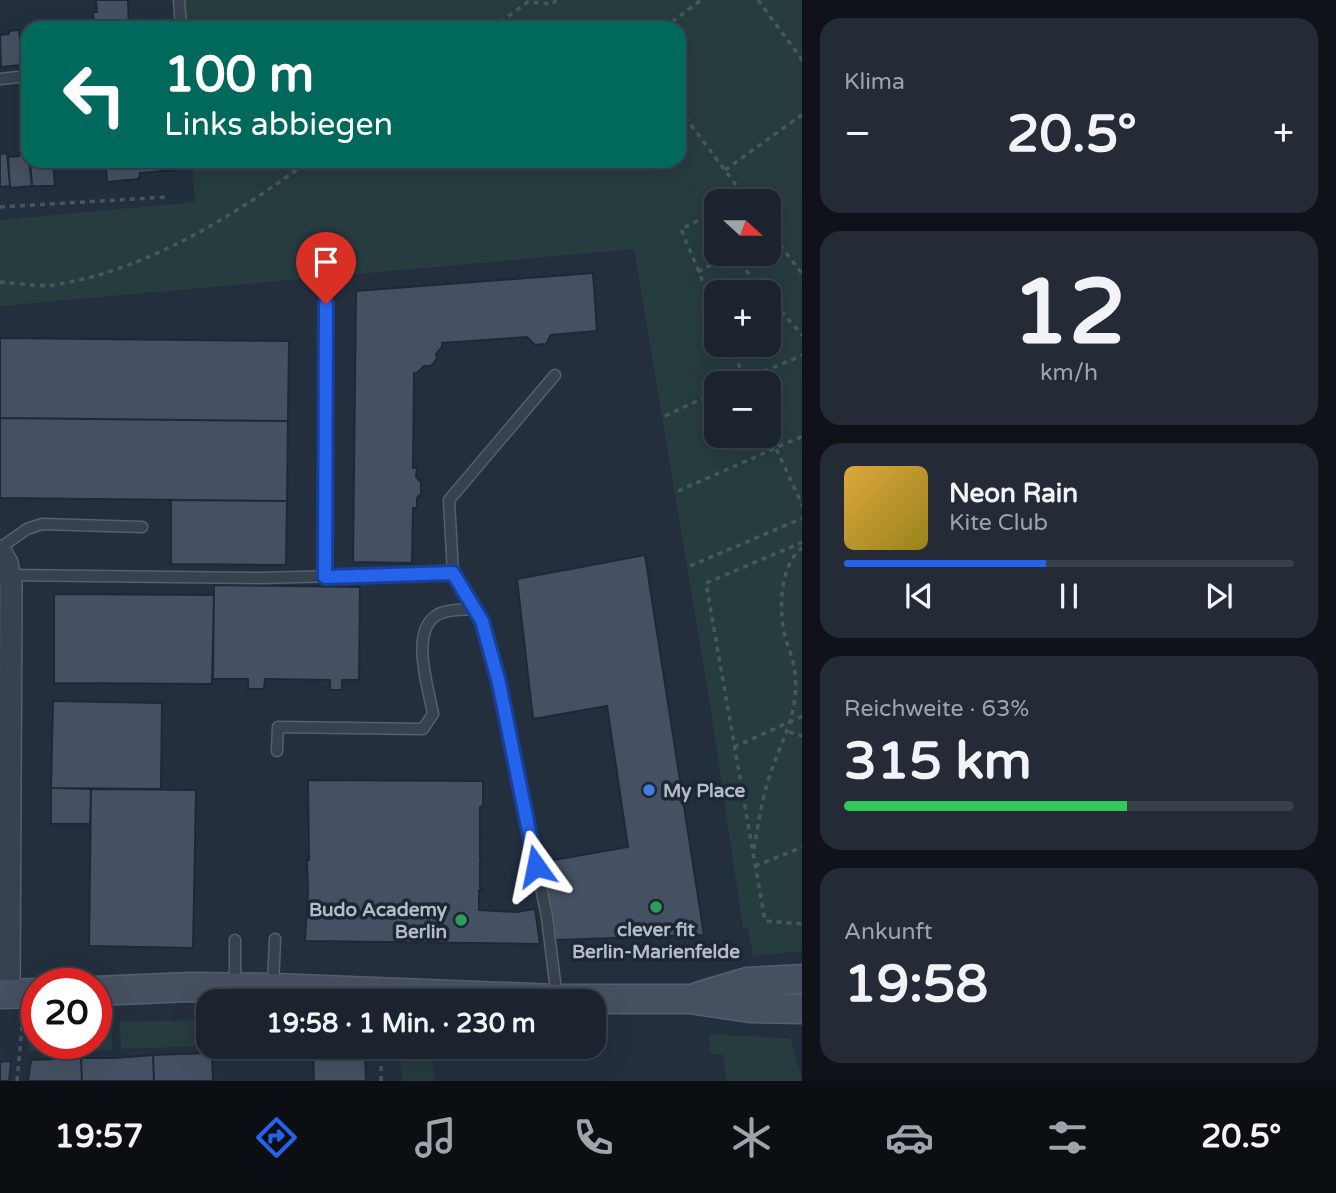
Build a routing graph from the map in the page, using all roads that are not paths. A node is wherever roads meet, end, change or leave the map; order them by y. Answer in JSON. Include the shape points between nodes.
{"nodes":[{"id":1,"x":179,"y":0,"type":"edge"},
{"id":2,"x":180,"y":21,"type":"edge"},
{"id":3,"x":18,"y":78,"type":"dead end"},
{"id":4,"x":0,"y":79,"type":"edge"},
{"id":5,"x":326,"y":304,"type":"dead end"},
{"id":6,"x":555,"y":375,"type":"dead end"},
{"id":7,"x":142,"y":527,"type":"dead end"},
{"id":8,"x":0,"y":550,"type":"edge"},
{"id":9,"x":453,"y":573,"type":"junction"},
{"id":10,"x":9,"y":575,"type":"junction"},
{"id":11,"x":325,"y":577,"type":"junction"},
{"id":12,"x":475,"y":609,"type":"junction"},
{"id":13,"x":5,"y":620,"type":"edge"},
{"id":14,"x":277,"y":751,"type":"dead end"},
{"id":15,"x":275,"y":939,"type":"dead end"},
{"id":16,"x":235,"y":940,"type":"dead end"},
{"id":17,"x":802,"y":979,"type":"edge"},
{"id":18,"x":235,"y":988,"type":"junction"},
{"id":19,"x":273,"y":988,"type":"junction"},
{"id":20,"x":298,"y":989,"type":"edge"},
{"id":21,"x":563,"y":989,"type":"edge"},
{"id":22,"x":112,"y":991,"type":"edge"},
{"id":23,"x":18,"y":993,"type":"edge"},
{"id":24,"x":690,"y":999,"type":"junction"},
{"id":25,"x":606,"y":1000,"type":"edge"},
{"id":26,"x":802,"y":1009,"type":"edge"}],
"edges":[{"from":1,"to":2,"type":"lane"},
{"from":3,"to":4,"type":"lane"},
{"from":5,"to":11,"type":"lane"},
{"from":6,"to":9,"type":"lane","via":[[449,500]]},
{"from":7,"to":8,"type":"lane","via":[[43,524],[27,529]]},
{"from":8,"to":10,"type":"street"},
{"from":9,"to":11,"type":"lane"},
{"from":9,"to":12,"type":"lane"},
{"from":10,"to":11,"type":"lane"},
{"from":10,"to":13,"type":"street"},
{"from":12,"to":14,"type":"lane","via":[[438,613],[429,622],[421,648],[433,715],[423,729],[278,727]]},
{"from":12,"to":21,"type":"lane","via":[[499,683],[555,971]]},
{"from":13,"to":23,"type":"street"},
{"from":15,"to":19,"type":"lane"},
{"from":16,"to":18,"type":"lane"},
{"from":17,"to":24,"type":"main road","via":[[748,982]]},
{"from":18,"to":19,"type":"main road"},
{"from":18,"to":22,"type":"main road"},
{"from":19,"to":20,"type":"main road"},
{"from":24,"to":25,"type":"main road"},
{"from":24,"to":26,"type":"main road","via":[[750,1008]]}]}
